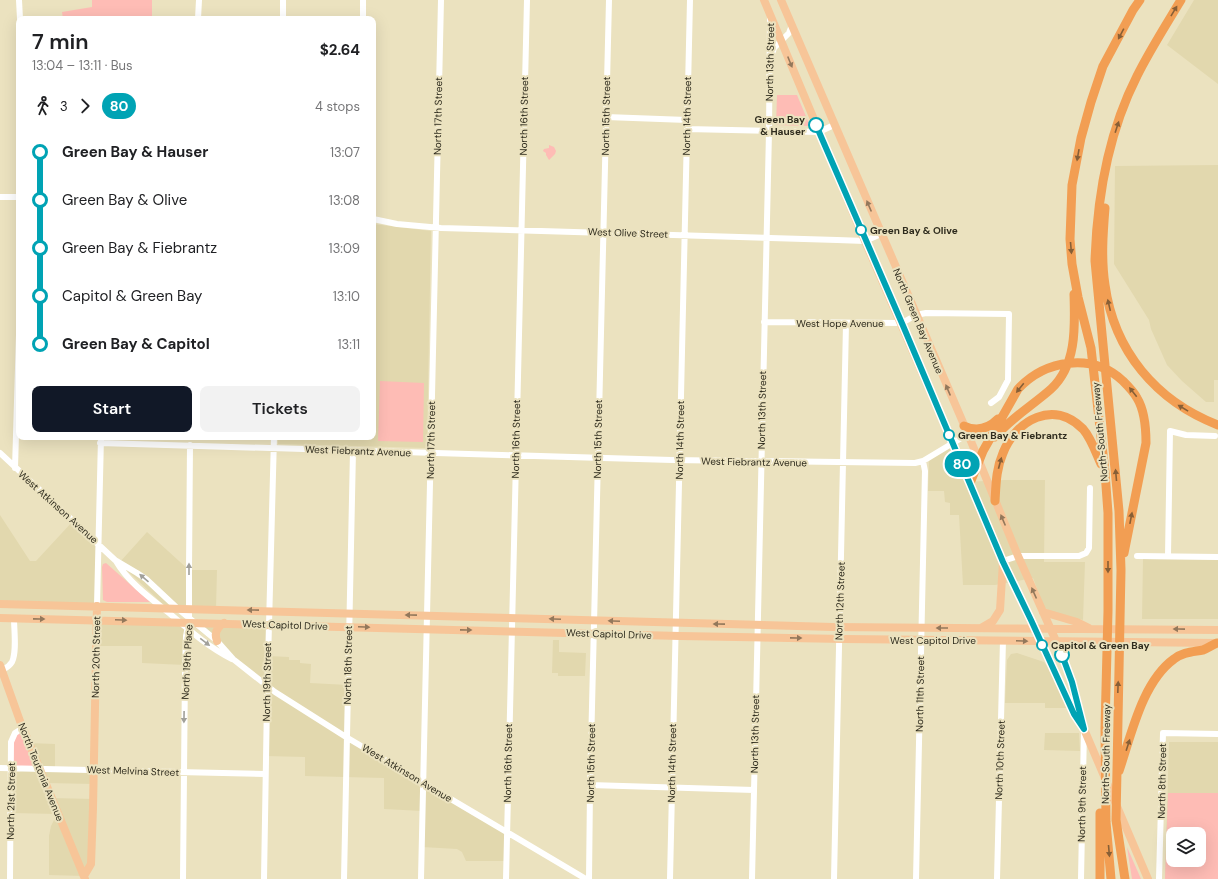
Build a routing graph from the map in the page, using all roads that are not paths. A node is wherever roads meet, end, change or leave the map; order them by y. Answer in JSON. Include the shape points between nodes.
{"nodes":[{"id":1,"x":19,"y":0,"type":"edge"},
{"id":2,"x":199,"y":0,"type":"edge"},
{"id":3,"x":283,"y":0,"type":"edge"},
{"id":4,"x":363,"y":0,"type":"edge"},
{"id":5,"x":441,"y":0,"type":"edge"},
{"id":6,"x":527,"y":0,"type":"edge"},
{"id":7,"x":609,"y":0,"type":"edge"},
{"id":8,"x":690,"y":0,"type":"edge"},
{"id":9,"x":764,"y":0,"type":"edge"},
{"id":10,"x":781,"y":0,"type":"edge"},
{"id":11,"x":1140,"y":0,"type":"edge"},
{"id":12,"x":1181,"y":0,"type":"edge"},
{"id":13,"x":770,"y":14,"type":"junction"},
{"id":14,"x":20,"y":16,"type":"edge"},
{"id":15,"x":198,"y":16,"type":"edge"},
{"id":16,"x":283,"y":16,"type":"edge"},
{"id":17,"x":363,"y":16,"type":"edge"},
{"id":18,"x":792,"y":25,"type":"junction"},
{"id":19,"x":782,"y":42,"type":"junction"},
{"id":20,"x":770,"y":61,"type":"junction"},
{"id":21,"x":606,"y":117,"type":"junction"},
{"id":22,"x":687,"y":120,"type":"junction"},
{"id":23,"x":834,"y":125,"type":"junction"},
{"id":24,"x":687,"y":129,"type":"junction"},
{"id":25,"x":769,"y":132,"type":"junction"},
{"id":26,"x":819,"y":132,"type":"junction"},
{"id":27,"x":1107,"y":165,"type":"junction"},
{"id":28,"x":0,"y":196,"type":"edge"},
{"id":29,"x":16,"y":197,"type":"edge"},
{"id":30,"x":376,"y":220,"type":"edge"},
{"id":31,"x":436,"y":227,"type":"junction"},
{"id":32,"x":522,"y":230,"type":"junction"},
{"id":33,"x":604,"y":232,"type":"junction"},
{"id":34,"x":881,"y":234,"type":"junction"},
{"id":35,"x":684,"y":235,"type":"junction"},
{"id":36,"x":766,"y":238,"type":"junction"},
{"id":37,"x":865,"y":241,"type":"junction"},
{"id":38,"x":1072,"y":264,"type":"junction"},
{"id":39,"x":916,"y":315,"type":"junction"},
{"id":40,"x":764,"y":322,"type":"junction"},
{"id":41,"x":902,"y":323,"type":"junction"},
{"id":42,"x":846,"y":324,"type":"junction"},
{"id":43,"x":991,"y":403,"type":"dead end"},
{"id":44,"x":1004,"y":414,"type":"junction"},
{"id":45,"x":1218,"y":425,"type":"edge"},
{"id":46,"x":966,"y":430,"type":"junction"},
{"id":47,"x":16,"y":434,"type":"edge"},
{"id":48,"x":1215,"y":436,"type":"dead end"},
{"id":49,"x":100,"y":440,"type":"edge"},
{"id":50,"x":274,"y":440,"type":"edge"},
{"id":51,"x":952,"y":443,"type":"junction"},
{"id":52,"x":190,"y":445,"type":"junction"},
{"id":53,"x":274,"y":448,"type":"junction"},
{"id":54,"x":353,"y":451,"type":"junction"},
{"id":55,"x":431,"y":453,"type":"junction"},
{"id":56,"x":0,"y":454,"type":"edge"},
{"id":57,"x":516,"y":456,"type":"junction"},
{"id":58,"x":598,"y":458,"type":"junction"},
{"id":59,"x":679,"y":460,"type":"junction"},
{"id":60,"x":980,"y":460,"type":"junction"},
{"id":61,"x":924,"y":461,"type":"junction"},
{"id":62,"x":761,"y":462,"type":"junction"},
{"id":63,"x":844,"y":463,"type":"junction"},
{"id":64,"x":15,"y":468,"type":"junction"},
{"id":65,"x":1105,"y":472,"type":"junction"},
{"id":66,"x":970,"y":483,"type":"junction"},
{"id":67,"x":1090,"y":488,"type":"dead end"},
{"id":68,"x":995,"y":501,"type":"junction"},
{"id":69,"x":98,"y":543,"type":"junction"},
{"id":70,"x":1018,"y":556,"type":"junction"},
{"id":71,"x":1137,"y":556,"type":"dead end"},
{"id":72,"x":1168,"y":556,"type":"junction"},
{"id":73,"x":1218,"y":557,"type":"edge"},
{"id":74,"x":115,"y":560,"type":"junction"},
{"id":75,"x":1003,"y":562,"type":"junction"},
{"id":76,"x":1121,"y":570,"type":"junction"},
{"id":77,"x":0,"y":604,"type":"edge"},
{"id":78,"x":97,"y":606,"type":"junction"},
{"id":79,"x":163,"y":608,"type":"junction"},
{"id":80,"x":177,"y":608,"type":"junction"},
{"id":81,"x":189,"y":608,"type":"junction"},
{"id":82,"x":269,"y":610,"type":"junction"},
{"id":83,"x":1043,"y":612,"type":"junction"},
{"id":84,"x":349,"y":613,"type":"junction"},
{"id":85,"x":428,"y":615,"type":"junction"},
{"id":86,"x":0,"y":618,"type":"edge"},
{"id":87,"x":14,"y":618,"type":"junction"},
{"id":88,"x":512,"y":618,"type":"junction"},
{"id":89,"x":97,"y":620,"type":"junction"},
{"id":90,"x":594,"y":620,"type":"junction"},
{"id":91,"x":180,"y":622,"type":"junction"},
{"id":92,"x":190,"y":623,"type":"junction"},
{"id":93,"x":224,"y":623,"type":"junction"},
{"id":94,"x":675,"y":623,"type":"junction"},
{"id":95,"x":269,"y":624,"type":"junction"},
{"id":96,"x":758,"y":625,"type":"junction"},
{"id":97,"x":349,"y":627,"type":"junction"},
{"id":98,"x":839,"y":627,"type":"junction"},
{"id":99,"x":921,"y":628,"type":"junction"},
{"id":100,"x":981,"y":628,"type":"junction"},
{"id":101,"x":1035,"y":628,"type":"junction"},
{"id":102,"x":1050,"y":628,"type":"junction"},
{"id":103,"x":427,"y":629,"type":"junction"},
{"id":104,"x":1092,"y":629,"type":"junction"},
{"id":105,"x":1218,"y":630,"type":"edge"},
{"id":106,"x":512,"y":631,"type":"junction"},
{"id":107,"x":594,"y":634,"type":"junction"},
{"id":108,"x":674,"y":636,"type":"junction"},
{"id":109,"x":757,"y":638,"type":"junction"},
{"id":110,"x":839,"y":639,"type":"junction"},
{"id":111,"x":921,"y":639,"type":"junction"},
{"id":112,"x":1003,"y":640,"type":"junction"},
{"id":113,"x":217,"y":641,"type":"junction"},
{"id":114,"x":1040,"y":641,"type":"junction"},
{"id":115,"x":1056,"y":641,"type":"junction"},
{"id":116,"x":1217,"y":643,"type":"edge"},
{"id":117,"x":233,"y":659,"type":"junction"},
{"id":118,"x":1,"y":668,"type":"edge"},
{"id":119,"x":267,"y":686,"type":"junction"},
{"id":120,"x":23,"y":728,"type":"junction"},
{"id":121,"x":1105,"y":728,"type":"junction"},
{"id":122,"x":1084,"y":729,"type":"junction"},
{"id":123,"x":1218,"y":734,"type":"edge"},
{"id":124,"x":346,"y":737,"type":"junction"},
{"id":125,"x":0,"y":768,"type":"edge"},
{"id":126,"x":11,"y":768,"type":"junction"},
{"id":127,"x":39,"y":768,"type":"junction"},
{"id":128,"x":94,"y":769,"type":"junction"},
{"id":129,"x":184,"y":772,"type":"junction"},
{"id":130,"x":265,"y":774,"type":"junction"},
{"id":131,"x":423,"y":782,"type":"junction"},
{"id":132,"x":1116,"y":782,"type":"junction"},
{"id":133,"x":590,"y":785,"type":"junction"},
{"id":134,"x":672,"y":788,"type":"junction"},
{"id":135,"x":754,"y":790,"type":"junction"},
{"id":136,"x":507,"y":832,"type":"junction"},
{"id":137,"x":84,"y":877,"type":"edge"},
{"id":138,"x":10,"y":879,"type":"edge"},
{"id":139,"x":183,"y":879,"type":"edge"},
{"id":140,"x":264,"y":879,"type":"edge"},
{"id":141,"x":344,"y":879,"type":"edge"},
{"id":142,"x":421,"y":879,"type":"edge"},
{"id":143,"x":506,"y":879,"type":"edge"},
{"id":144,"x":586,"y":879,"type":"edge"},
{"id":145,"x":589,"y":879,"type":"edge"},
{"id":146,"x":670,"y":879,"type":"edge"},
{"id":147,"x":752,"y":879,"type":"edge"},
{"id":148,"x":834,"y":879,"type":"edge"},
{"id":149,"x":916,"y":879,"type":"edge"},
{"id":150,"x":997,"y":879,"type":"edge"},
{"id":151,"x":1081,"y":879,"type":"edge"},
{"id":152,"x":1100,"y":879,"type":"edge"},
{"id":153,"x":1111,"y":879,"type":"edge"},
{"id":154,"x":1125,"y":879,"type":"edge"},
{"id":155,"x":1148,"y":879,"type":"edge"},
{"id":156,"x":1159,"y":879,"type":"edge"}],
"edges":[{"from":1,"to":14,"type":"street"},
{"from":2,"to":15,"type":"street"},
{"from":3,"to":16,"type":"street"},
{"from":4,"to":17,"type":"street"},
{"from":5,"to":31,"type":"street","name":"North 17th Street"},
{"from":6,"to":32,"type":"street","name":"North 16th Street"},
{"from":7,"to":21,"type":"street","name":"North 15th Street"},
{"from":8,"to":22,"type":"street","name":"North 14th Street"},
{"from":9,"to":13,"type":"main road","name":"North Green Bay Avenue"},
{"from":10,"to":18,"type":"main road","name":"North Green Bay Avenue"},
{"from":11,"to":38,"type":"highway","name":"North-South Freeway","one_way":true,"via":[[1103,66],[1081,138],[1072,184]]},
{"from":27,"to":12,"type":"highway","name":"North-South Freeway","one_way":true,"via":[[1118,122],[1137,77]]},
{"from":13,"to":19,"type":"main road","name":"North Green Bay Avenue"},
{"from":13,"to":20,"type":"street","name":"North 13th Street"},
{"from":18,"to":19,"type":"street"},
{"from":18,"to":23,"type":"main road","name":"North Green Bay Avenue"},
{"from":19,"to":20,"type":"street","via":[[773,51]]},
{"from":19,"to":26,"type":"main road","name":"North Green Bay Avenue","one_way":true},
{"from":20,"to":25,"type":"street","name":"North 13th Street"},
{"from":21,"to":22,"type":"street"},
{"from":21,"to":33,"type":"street","name":"North 15th Street"},
{"from":22,"to":24,"type":"street","name":"North 14th Street"},
{"from":23,"to":26,"type":"street"},
{"from":34,"to":23,"type":"main road","name":"North Green Bay Avenue","one_way":true},
{"from":24,"to":25,"type":"street"},
{"from":24,"to":35,"type":"street","name":"North 14th Street"},
{"from":25,"to":26,"type":"street"},
{"from":25,"to":36,"type":"street","name":"North 13th Street"},
{"from":26,"to":37,"type":"main road","name":"North Green Bay Avenue"},
{"from":45,"to":27,"type":"highway","one_way":true,"via":[[1176,404],[1157,388],[1138,367],[1115,328],[1103,269]]},
{"from":76,"to":27,"type":"highway","name":"North-South Freeway","one_way":true,"via":[[1119,511],[1095,261],[1096,230]]},
{"from":28,"to":29,"type":"street"},
{"from":30,"to":31,"type":"street","name":"West Olive Street"},
{"from":31,"to":32,"type":"street","name":"West Olive Street"},
{"from":31,"to":55,"type":"street","name":"North 17th Street"},
{"from":32,"to":33,"type":"street","name":"West Olive Street"},
{"from":32,"to":57,"type":"street","name":"North 16th Street"},
{"from":33,"to":35,"type":"street","name":"West Olive Street"},
{"from":33,"to":58,"type":"street","name":"North 15th Street"},
{"from":34,"to":37,"type":"street","name":"West Olive Street"},
{"from":34,"to":39,"type":"main road","name":"North Green Bay Avenue"},
{"from":35,"to":36,"type":"street","name":"West Olive Street"},
{"from":35,"to":59,"type":"street","name":"North 14th Street"},
{"from":36,"to":37,"type":"street","name":"West Olive Street"},
{"from":36,"to":40,"type":"street","name":"North 13th Street"},
{"from":37,"to":41,"type":"main road","name":"North Green Bay Avenue"},
{"from":38,"to":60,"type":"highway","via":[[1073,347],[1068,364],[1052,388],[1000,431]]},
{"from":38,"to":65,"type":"highway","name":"North-South Freeway","via":[[1091,348]]},
{"from":39,"to":41,"type":"street","name":"West Hope Avenue"},
{"from":39,"to":43,"type":"street","name":"West Hope Avenue","via":[[1009,314],[1008,380],[999,397]]},
{"from":46,"to":39,"type":"main road","name":"North Green Bay Avenue","one_way":true},
{"from":40,"to":42,"type":"street","name":"West Hope Avenue"},
{"from":40,"to":62,"type":"street","name":"North 13th Street"},
{"from":41,"to":42,"type":"street","name":"West Hope Avenue"},
{"from":41,"to":51,"type":"main road","name":"North Green Bay Avenue"},
{"from":42,"to":63,"type":"street","name":"North 12th Street"},
{"from":44,"to":46,"type":"highway","via":[[989,426]]},
{"from":44,"to":60,"type":"highway"},
{"from":76,"to":44,"type":"highway","one_way":true,"via":[[1146,443],[1145,422],[1137,397],[1109,371],[1087,363],[1069,363],[1045,369],[1025,382],[1018,389]]},
{"from":46,"to":51,"type":"street","name":"West Fiebrantz Avenue"},
{"from":46,"to":60,"type":"main road","name":"North Green Bay Avenue"},
{"from":47,"to":64,"type":"street"},
{"from":48,"to":72,"type":"street","via":[[1186,435],[1170,431]]},
{"from":49,"to":52,"type":"street","name":"West Fiebrantz Avenue"},
{"from":49,"to":69,"type":"street","name":"North 20th Street"},
{"from":50,"to":53,"type":"street","name":"North 19th Street"},
{"from":51,"to":61,"type":"street","name":"West Fiebrantz Avenue"},
{"from":51,"to":66,"type":"main road","name":"North Green Bay Avenue"},
{"from":52,"to":53,"type":"street","name":"West Fiebrantz Avenue"},
{"from":81,"to":52,"type":"street","name":"North 19th Place","one_way":true},
{"from":53,"to":54,"type":"street","name":"West Fiebrantz Avenue"},
{"from":53,"to":82,"type":"street","name":"North 19th Street"},
{"from":54,"to":55,"type":"street","name":"West Fiebrantz Avenue"},
{"from":54,"to":84,"type":"street","name":"North 18th Street"},
{"from":55,"to":57,"type":"street","name":"West Fiebrantz Avenue"},
{"from":55,"to":85,"type":"street","name":"North 17th Street"},
{"from":56,"to":64,"type":"street","name":"West Atkinson Avenue"},
{"from":57,"to":58,"type":"street","name":"West Fiebrantz Avenue"},
{"from":57,"to":88,"type":"street","name":"North 16th Street"},
{"from":58,"to":59,"type":"street","name":"West Fiebrantz Avenue"},
{"from":58,"to":90,"type":"street","name":"North 15th Street"},
{"from":59,"to":62,"type":"street","name":"West Fiebrantz Avenue"},
{"from":59,"to":94,"type":"street","name":"North 14th Street"},
{"from":60,"to":66,"type":"highway"},
{"from":60,"to":68,"type":"main road","name":"North Green Bay Avenue"},
{"from":61,"to":63,"type":"street","name":"West Fiebrantz Avenue"},
{"from":61,"to":99,"type":"street","name":"North 11th Street"},
{"from":62,"to":63,"type":"street","name":"West Fiebrantz Avenue"},
{"from":62,"to":96,"type":"street","name":"North 13th Street"},
{"from":63,"to":98,"type":"street","name":"North 12th Street"},
{"from":64,"to":69,"type":"street","name":"West Atkinson Avenue"},
{"from":68,"to":65,"type":"highway","one_way":true,"via":[[1000,460],[1007,443],[1029,420],[1039,416],[1064,416],[1083,429]]},
{"from":65,"to":121,"type":"highway","name":"North-South Freeway","one_way":true,"via":[[1108,513]]},
{"from":66,"to":75,"type":"main road","name":"North Green Bay Avenue"},
{"from":67,"to":70,"type":"street","via":[[1089,548],[1086,553],[1080,556]]},
{"from":70,"to":68,"type":"main road","name":"North Green Bay Avenue","one_way":true},
{"from":69,"to":74,"type":"street","name":"West Atkinson Avenue"},
{"from":69,"to":78,"type":"street","name":"North 20th Street"},
{"from":70,"to":75,"type":"street"},
{"from":83,"to":70,"type":"main road","name":"North Green Bay Avenue","one_way":true},
{"from":71,"to":72,"type":"street"},
{"from":72,"to":73,"type":"street"},
{"from":74,"to":79,"type":"street","name":"West Atkinson Avenue","via":[[125,575]]},
{"from":80,"to":74,"type":"street","name":"West Atkinson Avenue","one_way":true,"via":[[137,573]]},
{"from":75,"to":100,"type":"main road","via":[[1000,610],[993,621]]},
{"from":75,"to":101,"type":"main road","name":"North Green Bay Avenue"},
{"from":132,"to":76,"type":"highway","name":"North-South Freeway","one_way":true},
{"from":77,"to":78,"type":"main road","name":"West Capitol Drive"},
{"from":78,"to":79,"type":"main road","name":"West Capitol Drive"},
{"from":78,"to":89,"type":"main road","name":"North 20th Street"},
{"from":79,"to":80,"type":"main road","name":"West Capitol Drive"},
{"from":79,"to":91,"type":"street","name":"West Atkinson Avenue"},
{"from":80,"to":81,"type":"main road","name":"West Capitol Drive"},
{"from":80,"to":92,"type":"street","name":"West Atkinson Avenue"},
{"from":82,"to":81,"type":"main road","name":"West Capitol Drive","one_way":true},
{"from":81,"to":92,"type":"street","name":"North 19th Place"},
{"from":82,"to":84,"type":"main road","name":"West Capitol Drive"},
{"from":82,"to":95,"type":"street","name":"North 19th Street"},
{"from":83,"to":102,"type":"main road","name":"North Green Bay Avenue"},
{"from":83,"to":104,"type":"main road"},
{"from":85,"to":84,"type":"main road","name":"West Capitol Drive","one_way":true},
{"from":84,"to":97,"type":"street","name":"North 18th Street"},
{"from":85,"to":88,"type":"main road","name":"West Capitol Drive"},
{"from":85,"to":103,"type":"street","name":"North 17th Street"},
{"from":86,"to":87,"type":"main road","name":"West Capitol Drive"},
{"from":87,"to":89,"type":"main road","name":"West Capitol Drive","one_way":true},
{"from":87,"to":118,"type":"street","via":[[12,662],[8,667]]},
{"from":90,"to":88,"type":"main road","name":"West Capitol Drive","one_way":true},
{"from":88,"to":106,"type":"street","name":"North 16th Street"},
{"from":89,"to":91,"type":"main road","name":"West Capitol Drive","one_way":true},
{"from":89,"to":128,"type":"main road","name":"North 20th Street"},
{"from":94,"to":90,"type":"main road","name":"West Capitol Drive","one_way":true},
{"from":90,"to":107,"type":"street","name":"North 15th Street"},
{"from":91,"to":92,"type":"main road","name":"West Capitol Drive"},
{"from":92,"to":93,"type":"main road","name":"West Capitol Drive"},
{"from":92,"to":113,"type":"street","name":"West Atkinson Avenue"},
{"from":92,"to":117,"type":"street","name":"West Atkinson Avenue","one_way":true,"via":[[218,651]]},
{"from":92,"to":129,"type":"street","name":"North 19th Place","one_way":true,"via":[[186,636]]},
{"from":93,"to":95,"type":"main road","name":"West Capitol Drive"},
{"from":93,"to":113,"type":"main road","via":[[216,631]]},
{"from":96,"to":94,"type":"main road","name":"West Capitol Drive","one_way":true},
{"from":94,"to":108,"type":"street","name":"North 14th Street"},
{"from":95,"to":97,"type":"main road","name":"West Capitol Drive"},
{"from":95,"to":119,"type":"street","name":"North 19th Street"},
{"from":96,"to":98,"type":"main road","name":"West Capitol Drive"},
{"from":96,"to":109,"type":"street","name":"North 13th Street"},
{"from":97,"to":103,"type":"main road","name":"West Capitol Drive","one_way":true},
{"from":97,"to":124,"type":"street","name":"North 18th Street"},
{"from":98,"to":99,"type":"main road","name":"West Capitol Drive"},
{"from":98,"to":110,"type":"street","name":"North 12th Street"},
{"from":100,"to":99,"type":"main road","name":"West Capitol Drive","one_way":true},
{"from":99,"to":111,"type":"street","name":"North 11th Street"},
{"from":100,"to":101,"type":"main road","name":"West Capitol Drive"},
{"from":101,"to":102,"type":"main road","name":"West Capitol Drive"},
{"from":101,"to":114,"type":"main road","name":"North Green Bay Avenue"},
{"from":102,"to":104,"type":"main road","name":"West Capitol Drive"},
{"from":102,"to":115,"type":"main road","name":"North Green Bay Avenue"},
{"from":103,"to":106,"type":"main road","name":"West Capitol Drive","one_way":true},
{"from":103,"to":131,"type":"street","name":"North 17th Street"},
{"from":105,"to":104,"type":"main road","name":"West Capitol Drive","one_way":true},
{"from":106,"to":107,"type":"main road","name":"West Capitol Drive"},
{"from":106,"to":136,"type":"street","name":"North 16th Street"},
{"from":107,"to":108,"type":"main road","name":"West Capitol Drive"},
{"from":107,"to":133,"type":"street","name":"North 15th Street"},
{"from":108,"to":109,"type":"main road","name":"West Capitol Drive"},
{"from":108,"to":134,"type":"street","name":"North 14th Street"},
{"from":109,"to":110,"type":"main road","name":"West Capitol Drive","one_way":true},
{"from":109,"to":135,"type":"street","name":"North 13th Street"},
{"from":110,"to":111,"type":"main road","name":"West Capitol Drive"},
{"from":110,"to":148,"type":"street","name":"North 12th Street"},
{"from":111,"to":112,"type":"main road","name":"West Capitol Drive"},
{"from":111,"to":149,"type":"street","name":"North 11th Street"},
{"from":112,"to":114,"type":"main road","name":"West Capitol Drive","one_way":true},
{"from":112,"to":150,"type":"street","name":"North 10th Street"},
{"from":113,"to":117,"type":"street","name":"West Atkinson Avenue"},
{"from":114,"to":115,"type":"main road","name":"West Capitol Drive"},
{"from":114,"to":122,"type":"main road","name":"North Green Bay Avenue","via":[[1074,714]]},
{"from":115,"to":116,"type":"main road","name":"West Capitol Drive"},
{"from":115,"to":122,"type":"main road","name":"North Green Bay Avenue","via":[[1072,682]]},
{"from":132,"to":116,"type":"highway","one_way":true,"via":[[1137,716],[1150,686],[1174,659]]},
{"from":117,"to":119,"type":"street","name":"West Atkinson Avenue"},
{"from":118,"to":120,"type":"main road","name":"North Teutonia Avenue"},
{"from":119,"to":124,"type":"street","name":"West Atkinson Avenue"},
{"from":119,"to":130,"type":"street","name":"North 19th Street"},
{"from":120,"to":126,"type":"street","name":"North 21st Street","via":[[12,737]]},
{"from":120,"to":127,"type":"main road","name":"North Teutonia Avenue"},
{"from":121,"to":152,"type":"highway","via":[[1099,832]]},
{"from":121,"to":153,"type":"highway","name":"North-South Freeway","one_way":true,"via":[[1106,822]]},
{"from":122,"to":151,"type":"street","name":"North 9th Street"},
{"from":122,"to":155,"type":"main road"},
{"from":123,"to":156,"type":"street","name":"North 8th Street","via":[[1163,733]]},
{"from":124,"to":131,"type":"street","name":"West Atkinson Avenue"},
{"from":124,"to":141,"type":"street","name":"North 18th Street"},
{"from":125,"to":126,"type":"street","name":"West Melvina Street"},
{"from":126,"to":127,"type":"street","name":"West Melvina Street"},
{"from":126,"to":138,"type":"street","name":"North 21st Street"},
{"from":127,"to":128,"type":"street","name":"West Melvina Street"},
{"from":127,"to":137,"type":"main road","name":"North Teutonia Avenue"},
{"from":128,"to":129,"type":"street","name":"West Melvina Street"},
{"from":128,"to":137,"type":"main road","name":"North 20th Street","via":[[91,864]]},
{"from":129,"to":130,"type":"street","name":"West Melvina Street"},
{"from":129,"to":139,"type":"street","name":"North 19th Place"},
{"from":130,"to":140,"type":"street","name":"North 19th Street"},
{"from":131,"to":136,"type":"street","name":"West Atkinson Avenue"},
{"from":131,"to":142,"type":"street","name":"North 17th Street"},
{"from":132,"to":154,"type":"highway","name":"North-South Freeway","via":[[1116,820]]},
{"from":133,"to":134,"type":"street"},
{"from":133,"to":145,"type":"street","name":"North 15th Street"},
{"from":134,"to":135,"type":"street"},
{"from":134,"to":146,"type":"street","name":"North 14th Street"},
{"from":135,"to":147,"type":"street","name":"North 13th Street"},
{"from":136,"to":143,"type":"street","name":"North 16th Street"},
{"from":136,"to":144,"type":"street","name":"West Atkinson Avenue"}]}
